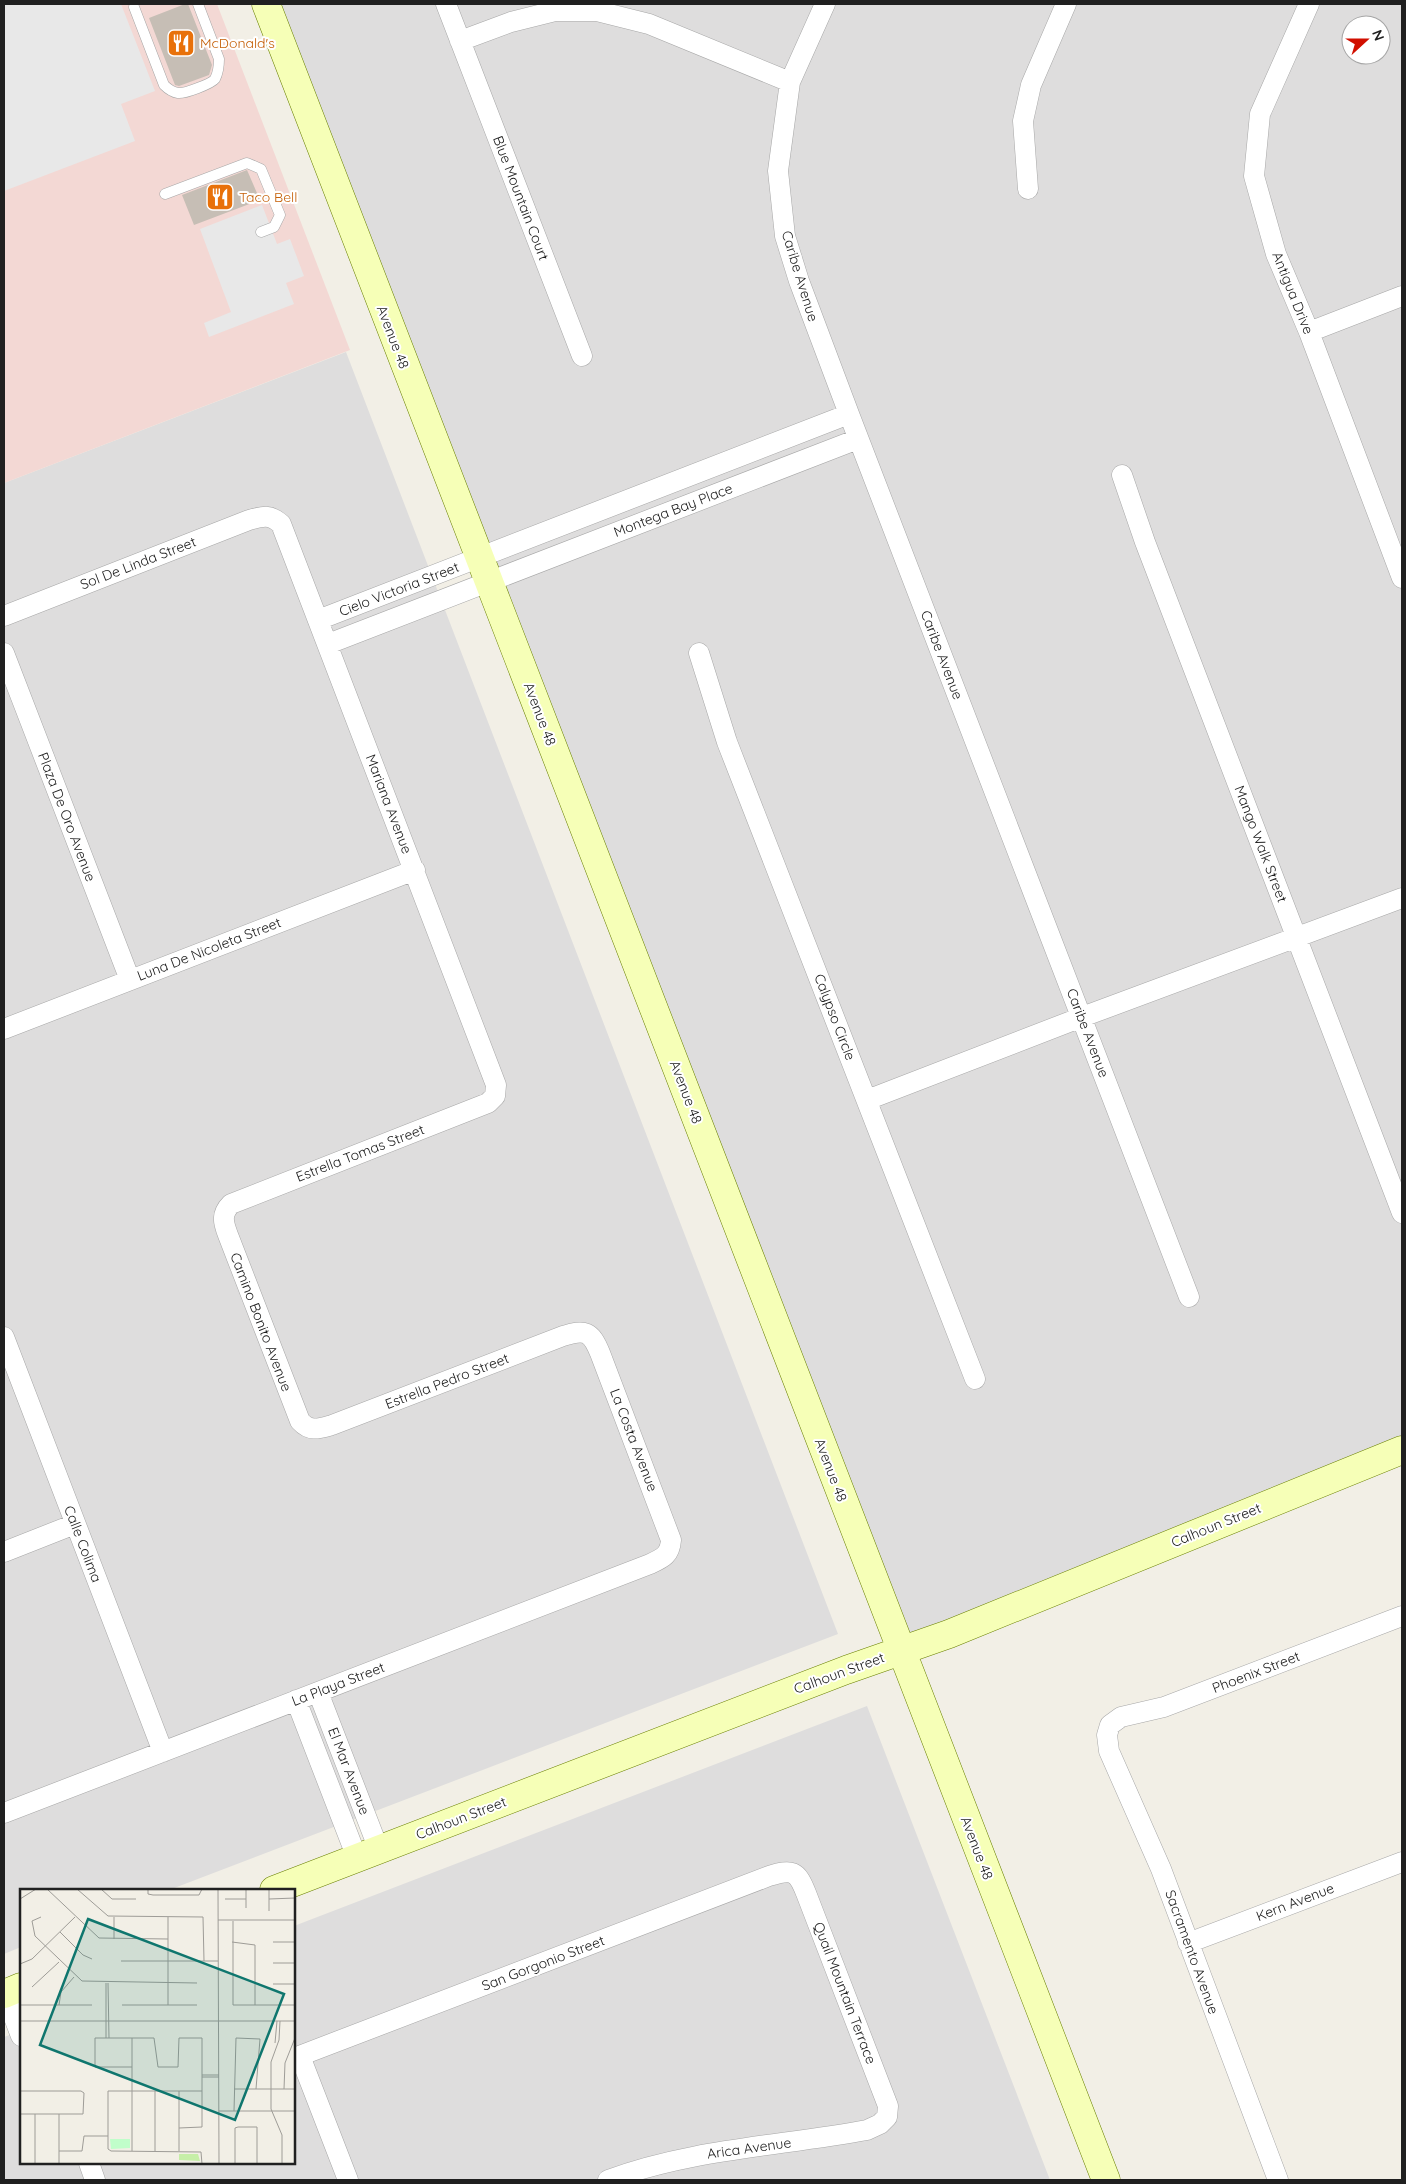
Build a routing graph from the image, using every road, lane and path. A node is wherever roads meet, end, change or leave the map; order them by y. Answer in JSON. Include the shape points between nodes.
{"nodes":[{"id":1,"x":198,"y":4,"type":"edge"},
{"id":2,"x":266,"y":4,"type":"edge"},
{"id":3,"x":446,"y":4,"type":"edge"},
{"id":4,"x":825,"y":4,"type":"edge"},
{"id":5,"x":1066,"y":4,"type":"edge"},
{"id":6,"x":1309,"y":4,"type":"edge"},
{"id":7,"x":134,"y":8,"type":"dead end"},
{"id":8,"x":460,"y":41,"type":"junction"},
{"id":9,"x":790,"y":82,"type":"junction"},
{"id":10,"x":1028,"y":189,"type":"dead end"},
{"id":11,"x":165,"y":194,"type":"dead end"},
{"id":12,"x":261,"y":232,"type":"dead end"},
{"id":13,"x":1402,"y":296,"type":"edge"},
{"id":14,"x":1309,"y":332,"type":"junction"},
{"id":15,"x":582,"y":356,"type":"dead end"},
{"id":16,"x":849,"y":414,"type":"junction"},
{"id":17,"x":858,"y":438,"type":"junction"},
{"id":18,"x":1122,"y":475,"type":"dead end"},
{"id":19,"x":273,"y":516,"type":"joint"},
{"id":20,"x":484,"y":570,"type":"junction"},
{"id":21,"x":1402,"y":578,"type":"edge"},
{"id":22,"x":4,"y":616,"type":"edge"},
{"id":23,"x":318,"y":620,"type":"junction"},
{"id":24,"x":328,"y":644,"type":"junction"},
{"id":25,"x":4,"y":653,"type":"edge"},
{"id":26,"x":699,"y":653,"type":"dead end"},
{"id":27,"x":415,"y":870,"type":"junction"},
{"id":28,"x":1402,"y":898,"type":"edge"},
{"id":29,"x":1297,"y":936,"type":"junction"},
{"id":30,"x":130,"y":980,"type":"junction"},
{"id":31,"x":1082,"y":1017,"type":"junction"},
{"id":32,"x":4,"y":1028,"type":"edge"},
{"id":33,"x":495,"y":1096,"type":"joint"},
{"id":34,"x":867,"y":1100,"type":"junction"},
{"id":35,"x":224,"y":1211,"type":"joint"},
{"id":36,"x":1402,"y":1213,"type":"edge"},
{"id":37,"x":1189,"y":1297,"type":"dead end"},
{"id":38,"x":587,"y":1333,"type":"joint"},
{"id":39,"x":4,"y":1337,"type":"edge"},
{"id":40,"x":975,"y":1379,"type":"dead end"},
{"id":41,"x":308,"y":1429,"type":"joint"},
{"id":42,"x":1402,"y":1450,"type":"edge"},
{"id":43,"x":75,"y":1524,"type":"junction"},
{"id":44,"x":670,"y":1551,"type":"joint"},
{"id":45,"x":4,"y":1552,"type":"edge"},
{"id":46,"x":1402,"y":1616,"type":"edge"},
{"id":47,"x":901,"y":1651,"type":"junction"},
{"id":48,"x":318,"y":1692,"type":"junction"},
{"id":49,"x":296,"y":1700,"type":"junction"},
{"id":50,"x":1110,"y":1725,"type":"joint"},
{"id":51,"x":163,"y":1752,"type":"junction"},
{"id":52,"x":4,"y":1813,"type":"edge"},
{"id":53,"x":368,"y":1854,"type":"junction"},
{"id":54,"x":1402,"y":1862,"type":"edge"},
{"id":55,"x":793,"y":1872,"type":"joint"},
{"id":56,"x":277,"y":1889,"type":"edge"},
{"id":57,"x":1188,"y":1943,"type":"junction"},
{"id":58,"x":10,"y":1992,"type":"edge"},
{"id":59,"x":20,"y":2032,"type":"edge"},
{"id":60,"x":297,"y":2057,"type":"edge"},
{"id":61,"x":887,"y":2117,"type":"joint"},
{"id":62,"x":89,"y":2164,"type":"edge"},
{"id":63,"x":96,"y":2180,"type":"edge"},
{"id":64,"x":348,"y":2180,"type":"edge"},
{"id":65,"x":608,"y":2180,"type":"edge"},
{"id":66,"x":1106,"y":2180,"type":"edge"},
{"id":67,"x":1278,"y":2180,"type":"edge"}],
"edges":[{"from":1,"to":7,"type":"lane","via":[[219,65],[212,82],[180,93],[164,85]]},
{"from":2,"to":20,"type":"main road","name":"Avenue 48"},
{"from":3,"to":8,"type":"street","name":"Blue Mountain Court"},
{"from":4,"to":9,"type":"street","name":"Caribe Avenue"},
{"from":5,"to":10,"type":"street","via":[[1031,85],[1023,121]]},
{"from":6,"to":14,"type":"street","name":"Antigua Drive","via":[[1260,114],[1254,176],[1276,254]]},
{"from":8,"to":9,"type":"street","via":[[511,22],[555,11],[597,10],[649,24]]},
{"from":8,"to":15,"type":"street","name":"Blue Mountain Court"},
{"from":9,"to":16,"type":"street","name":"Caribe Avenue","via":[[778,171],[785,236]]},
{"from":11,"to":12,"type":"lane","via":[[247,163],[252,164],[261,169],[280,215],[274,227]]},
{"from":13,"to":14,"type":"street"},
{"from":14,"to":21,"type":"street","name":"Antigua Drive"},
{"from":16,"to":17,"type":"street","name":"Caribe Avenue"},
{"from":16,"to":20,"type":"street","name":"Montega Bay Place","via":[[525,538]]},
{"from":17,"to":20,"type":"street","name":"Montega Bay Place","via":[[533,563]]},
{"from":17,"to":31,"type":"street","name":"Caribe Avenue"},
{"from":18,"to":29,"type":"street","name":"Mango Walk Street"},
{"from":19,"to":22,"type":"street","name":"Sol De Linda Street","via":[[249,520]]},
{"from":19,"to":23,"type":"street","name":"Mariana Avenue","via":[[281,524]]},
{"from":20,"to":23,"type":"street","name":"Cielo Victoria Street"},
{"from":20,"to":24,"type":"street","name":"Cielo Victoria Street"},
{"from":20,"to":47,"type":"main road","name":"Avenue 48"},
{"from":23,"to":24,"type":"street","name":"Mariana Avenue"},
{"from":24,"to":27,"type":"street","name":"Mariana Avenue"},
{"from":25,"to":30,"type":"street","name":"Plaza De Oro Avenue"},
{"from":26,"to":34,"type":"street","name":"Calypso Circle","via":[[727,742]]},
{"from":27,"to":30,"type":"street","name":"Luna De Nicoleta Street"},
{"from":27,"to":33,"type":"street","name":"Mariana Avenue","via":[[492,1072]]},
{"from":28,"to":29,"type":"street"},
{"from":29,"to":31,"type":"street"},
{"from":29,"to":36,"type":"street","name":"Mango Walk Street"},
{"from":30,"to":32,"type":"street","name":"Luna De Nicoleta Street"},
{"from":31,"to":34,"type":"street"},
{"from":31,"to":37,"type":"street","name":"Caribe Avenue"},
{"from":33,"to":35,"type":"street","name":"Estrella Tomas Street","via":[[475,1109],[244,1198]]},
{"from":34,"to":40,"type":"street","name":"Calypso Circle"},
{"from":35,"to":41,"type":"street","name":"Camino Bonito Avenue","via":[[223,1222],[231,1245],[297,1415]]},
{"from":38,"to":41,"type":"street","name":"Estrella Pedro Street","via":[[562,1336],[332,1425]]},
{"from":38,"to":44,"type":"street","name":"La Costa Avenue","via":[[595,1340],[635,1444],[671,1540]]},
{"from":39,"to":43,"type":"street","name":"Calle Colima"},
{"from":42,"to":47,"type":"main road","name":"Calhoun Street"},
{"from":43,"to":45,"type":"street"},
{"from":43,"to":51,"type":"street","name":"Calle Colima"},
{"from":44,"to":48,"type":"street","name":"La Playa Street","via":[[650,1564]]},
{"from":46,"to":50,"type":"street","name":"Phoenix Street","via":[[1164,1707],[1121,1717]]},
{"from":47,"to":53,"type":"main road","name":"Calhoun Street"},
{"from":47,"to":66,"type":"main road","name":"Avenue 48"},
{"from":48,"to":49,"type":"street","name":"La Playa Street"},
{"from":48,"to":53,"type":"street","name":"El Mar Avenue"},
{"from":49,"to":51,"type":"street","name":"La Playa Street"},
{"from":49,"to":53,"type":"street","name":"El Mar Avenue"},
{"from":50,"to":57,"type":"street","name":"Sacramento Avenue","via":[[1108,1752],[1161,1869]]},
{"from":51,"to":52,"type":"street","name":"La Playa Street"},
{"from":53,"to":56,"type":"main road","name":"Calhoun Street"},
{"from":54,"to":57,"type":"street","name":"Kern Avenue"},
{"from":55,"to":60,"type":"street","name":"San Gorgonio Street","via":[[769,1876]]},
{"from":55,"to":61,"type":"street","name":"Quail Mountain Terrace","via":[[804,1886],[888,2106]]},
{"from":57,"to":67,"type":"street","name":"Sacramento Avenue"},
{"from":58,"to":59,"type":"street"},
{"from":60,"to":64,"type":"street"},
{"from":61,"to":65,"type":"street","name":"Arica Avenue","via":[[867,2130],[697,2156]]},
{"from":62,"to":63,"type":"street"}]}
